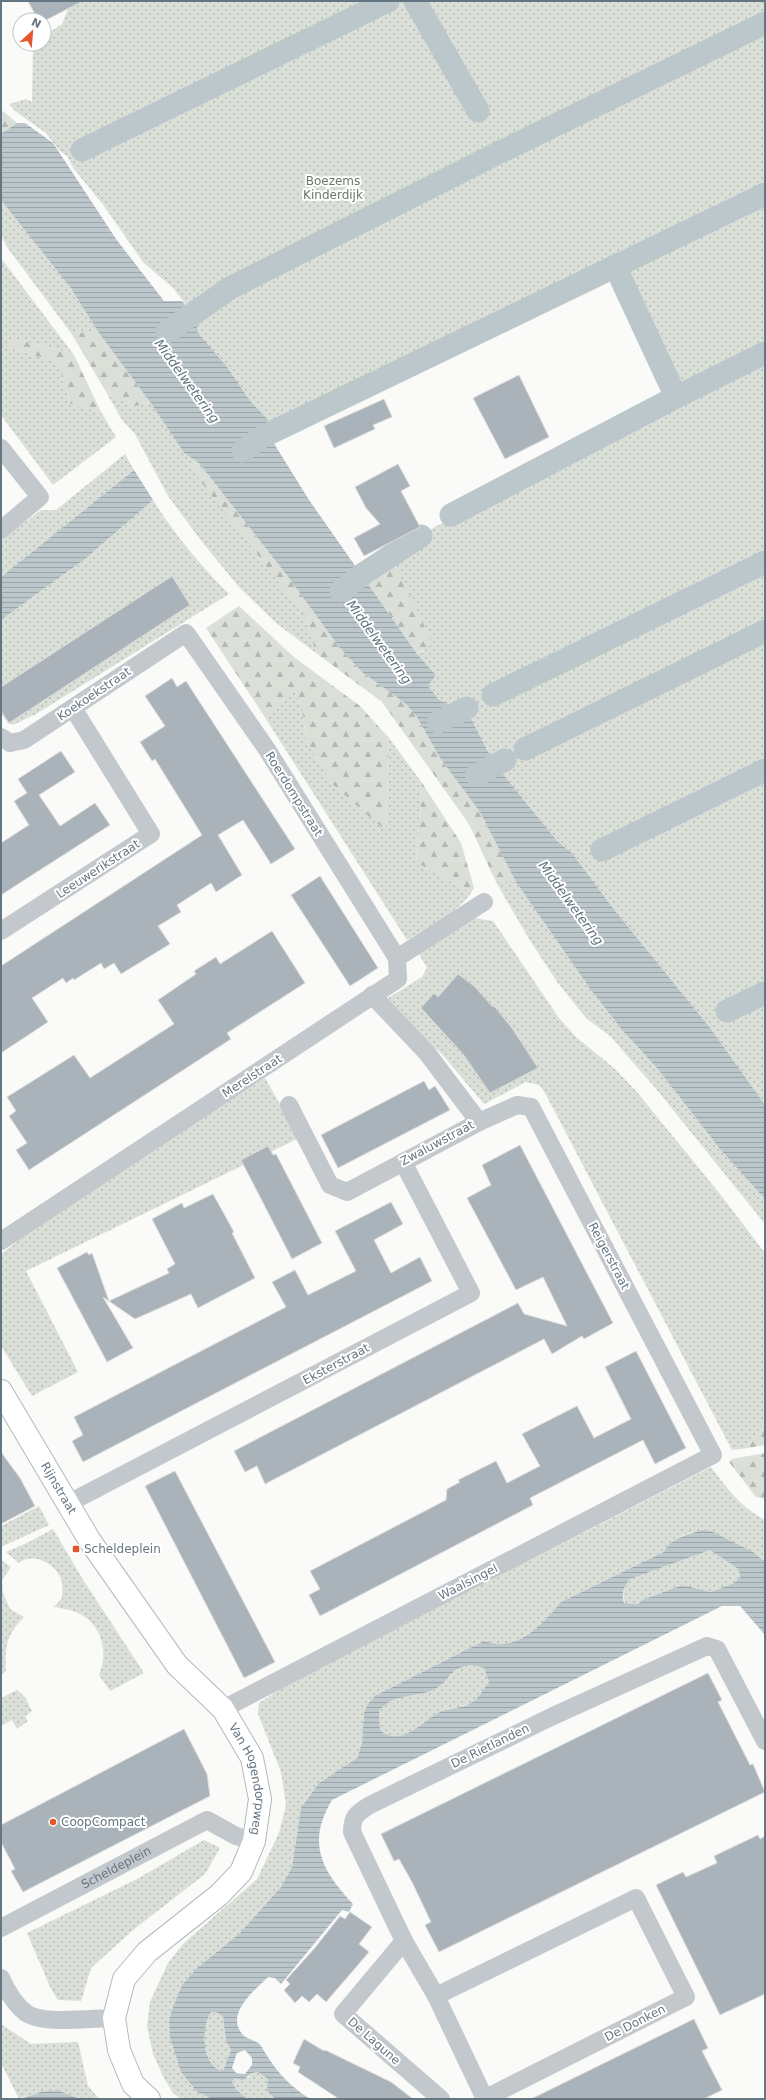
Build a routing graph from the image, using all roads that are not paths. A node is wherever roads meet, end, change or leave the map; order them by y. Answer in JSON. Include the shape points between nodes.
{"nodes":[{"id":1,"x":1,"y":448,"type":"edge"},
{"id":2,"x":1,"y":530,"type":"edge"},
{"id":3,"x":186,"y":633,"type":"joint"},
{"id":4,"x":73,"y":708,"type":"junction"},
{"id":5,"x":1,"y":737,"type":"edge"},
{"id":6,"x":484,"y":902,"type":"dead end"},
{"id":7,"x":1,"y":931,"type":"edge"},
{"id":8,"x":397,"y":958,"type":"junction"},
{"id":9,"x":372,"y":996,"type":"junction"},
{"id":10,"x":289,"y":1105,"type":"dead end"},
{"id":11,"x":479,"y":1122,"type":"junction"},
{"id":12,"x":403,"y":1162,"type":"junction"},
{"id":13,"x":1,"y":1241,"type":"edge"},
{"id":14,"x":1,"y":1391,"type":"edge"},
{"id":15,"x":713,"y":1455,"type":"joint"},
{"id":16,"x":69,"y":1503,"type":"junction"},
{"id":17,"x":223,"y":1709,"type":"junction"},
{"id":18,"x":765,"y":1741,"type":"edge"},
{"id":19,"x":254,"y":1842,"type":"junction"},
{"id":20,"x":1,"y":1928,"type":"edge"},
{"id":21,"x":404,"y":1941,"type":"junction"},
{"id":22,"x":1,"y":1978,"type":"edge"},
{"id":23,"x":5,"y":1996,"type":"edge"},
{"id":24,"x":436,"y":1996,"type":"junction"},
{"id":25,"x":114,"y":2018,"type":"junction"},
{"id":26,"x":149,"y":2099,"type":"edge"},
{"id":27,"x":441,"y":2099,"type":"edge"},
{"id":28,"x":484,"y":2099,"type":"edge"}],
"edges":[{"from":1,"to":2,"type":"street","via":[[40,497]]},
{"from":3,"to":4,"type":"street","name":"Koekoekstraat"},
{"from":3,"to":8,"type":"street","name":"Roerdompstraat","via":[[266,748]]},
{"from":4,"to":5,"type":"street","name":"Koekoekstraat","via":[[24,740],[10,743]]},
{"from":4,"to":7,"type":"street","name":"Leeuwerikstraat","via":[[151,834]]},
{"from":6,"to":8,"type":"street"},
{"from":8,"to":9,"type":"street","name":"Merelstraat","via":[[398,980]]},
{"from":9,"to":11,"type":"street","name":"Zwaluwstraat","via":[[428,1053]]},
{"from":9,"to":13,"type":"street","name":"Merelstraat"},
{"from":10,"to":12,"type":"street","name":"Zwaluwstraat","via":[[330,1185],[347,1192]]},
{"from":11,"to":12,"type":"street","name":"Zwaluwstraat"},
{"from":11,"to":15,"type":"street","name":"Reigerstraat","via":[[517,1105],[531,1107]]},
{"from":12,"to":16,"type":"street","name":"Eksterstraat","via":[[471,1293]]},
{"from":14,"to":16,"type":"street","name":"Rijnstraat"},
{"from":15,"to":17,"type":"street","name":"Waalsingel"},
{"from":16,"to":17,"type":"street","name":"Rijnstraat","via":[[90,1541],[177,1664]]},
{"from":17,"to":19,"type":"street","name":"Van Hogendorpweg","via":[[252,1758],[260,1799]]},
{"from":18,"to":21,"type":"street","name":"De Rietlanden","via":[[717,1649],[707,1646],[551,1717],[370,1805],[352,1821],[352,1832]]},
{"from":19,"to":20,"type":"street","name":"Scheldeplein","via":[[236,1836],[207,1820]]},
{"from":19,"to":25,"type":"street","name":"Van Hogendorpweg","via":[[241,1872],[219,1895],[146,1952],[124,1979]]},
{"from":21,"to":24,"type":"street","name":"De Rietlanden"},
{"from":21,"to":27,"type":"street","name":"De Lagune","via":[[343,2014]]},
{"from":22,"to":23,"type":"street"},
{"from":23,"to":25,"type":"street","via":[[26,2014],[51,2021]]},
{"from":24,"to":28,"type":"street","name":"De Rietlanden"},
{"from":24,"to":28,"type":"street","name":"De Donken","via":[[636,1898],[686,1997]]},
{"from":25,"to":26,"type":"street","name":"Van Hogendorpweg","via":[[119,2050],[133,2084]]}]}
